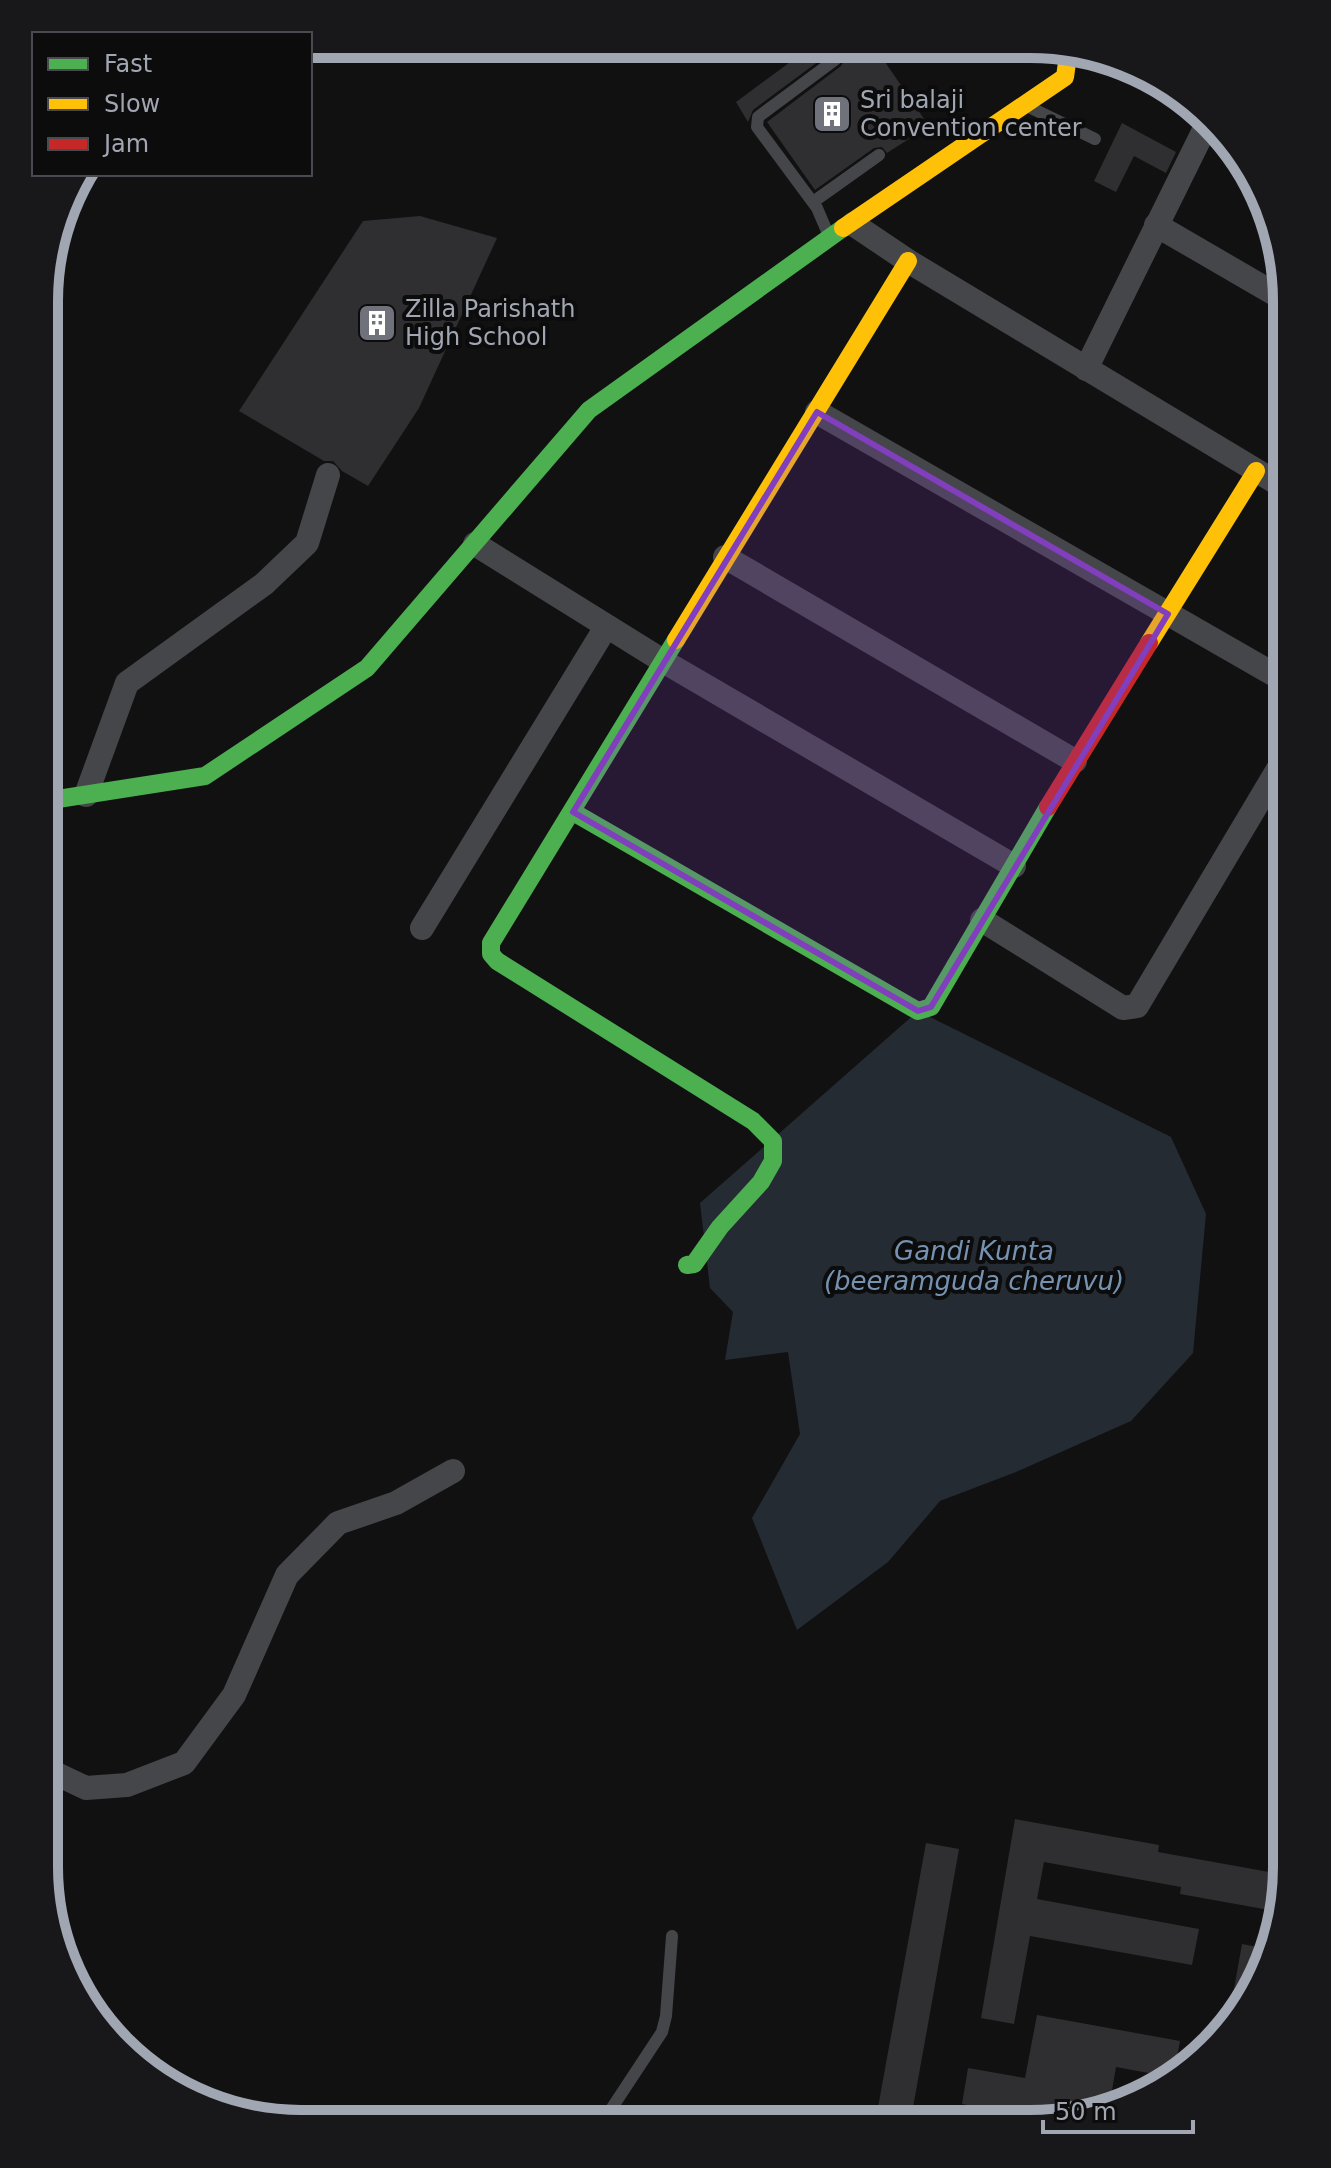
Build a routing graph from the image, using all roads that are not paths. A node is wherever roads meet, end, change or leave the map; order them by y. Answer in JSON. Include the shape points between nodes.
{"nodes":[{"id":1,"x":836,"y":59,"type":"dead end"},
{"id":2,"x":1067,"y":61,"type":"edge"},
{"id":3,"x":1024,"y":104,"type":"junction"},
{"id":4,"x":1204,"y":131,"type":"edge"},
{"id":5,"x":1095,"y":139,"type":"dead end"},
{"id":6,"x":879,"y":155,"type":"dead end"},
{"id":7,"x":813,"y":202,"type":"junction"},
{"id":8,"x":853,"y":224,"type":"junction"},
{"id":9,"x":1156,"y":225,"type":"junction"},
{"id":10,"x":830,"y":239,"type":"junction"},
{"id":11,"x":908,"y":261,"type":"junction"},
{"id":12,"x":1272,"y":293,"type":"edge"},
{"id":13,"x":1086,"y":369,"type":"junction"},
{"id":14,"x":817,"y":412,"type":"junction"},
{"id":15,"x":1256,"y":471,"type":"junction"},
{"id":16,"x":328,"y":475,"type":"dead end"},
{"id":17,"x":1273,"y":481,"type":"edge"},
{"id":18,"x":475,"y":544,"type":"junction"},
{"id":19,"x":725,"y":557,"type":"junction"},
{"id":20,"x":1168,"y":614,"type":"junction"},
{"id":21,"x":606,"y":627,"type":"junction"},
{"id":22,"x":663,"y":661,"type":"junction"},
{"id":23,"x":1273,"y":674,"type":"edge"},
{"id":24,"x":1075,"y":761,"type":"junction"},
{"id":25,"x":1273,"y":778,"type":"edge"},
{"id":26,"x":86,"y":795,"type":"junction"},
{"id":27,"x":58,"y":799,"type":"edge"},
{"id":28,"x":573,"y":812,"type":"junction"},
{"id":29,"x":1014,"y":866,"type":"junction"},
{"id":30,"x":982,"y":920,"type":"junction"},
{"id":31,"x":422,"y":928,"type":"dead end"},
{"id":32,"x":687,"y":1265,"type":"dead end"},
{"id":33,"x":453,"y":1471,"type":"dead end"},
{"id":34,"x":58,"y":1775,"type":"edge"},
{"id":35,"x":672,"y":1936,"type":"dead end"},
{"id":36,"x":611,"y":2110,"type":"edge"}],
"edges":[{"from":1,"to":7,"type":"lane","via":[[758,117],[761,134]]},
{"from":2,"to":3,"type":"street","via":[[1065,77]]},
{"from":3,"to":5,"type":"lane"},
{"from":3,"to":8,"type":"street"},
{"from":4,"to":9,"type":"street"},
{"from":6,"to":7,"type":"lane"},
{"from":7,"to":10,"type":"lane"},
{"from":8,"to":10,"type":"street"},
{"from":8,"to":11,"type":"street"},
{"from":9,"to":12,"type":"street"},
{"from":9,"to":13,"type":"street"},
{"from":10,"to":18,"type":"street","via":[[589,410]]},
{"from":11,"to":13,"type":"street"},
{"from":11,"to":14,"type":"street"},
{"from":13,"to":15,"type":"street"},
{"from":14,"to":19,"type":"street"},
{"from":14,"to":20,"type":"street"},
{"from":15,"to":17,"type":"street"},
{"from":15,"to":20,"type":"street"},
{"from":16,"to":26,"type":"street","via":[[307,543],[264,584],[127,683]]},
{"from":18,"to":21,"type":"street"},
{"from":18,"to":26,"type":"street","via":[[367,668],[205,776]]},
{"from":19,"to":22,"type":"street"},
{"from":19,"to":24,"type":"street"},
{"from":20,"to":23,"type":"street"},
{"from":20,"to":24,"type":"street"},
{"from":21,"to":22,"type":"street"},
{"from":21,"to":31,"type":"street"},
{"from":22,"to":28,"type":"street"},
{"from":22,"to":29,"type":"street"},
{"from":24,"to":29,"type":"street"},
{"from":25,"to":30,"type":"street","via":[[1137,1006],[1123,1008]]},
{"from":26,"to":27,"type":"street"},
{"from":28,"to":30,"type":"street","via":[[918,1011],[931,1007]]},
{"from":28,"to":32,"type":"street","via":[[491,943],[491,954],[753,1121],[773,1141],[766,1172],[694,1264]]},
{"from":29,"to":30,"type":"street"},
{"from":33,"to":34,"type":"street","via":[[396,1503],[338,1523],[287,1575],[234,1695],[184,1763],[127,1785],[86,1788]]},
{"from":35,"to":36,"type":"lane","via":[[662,2032]]}]}
